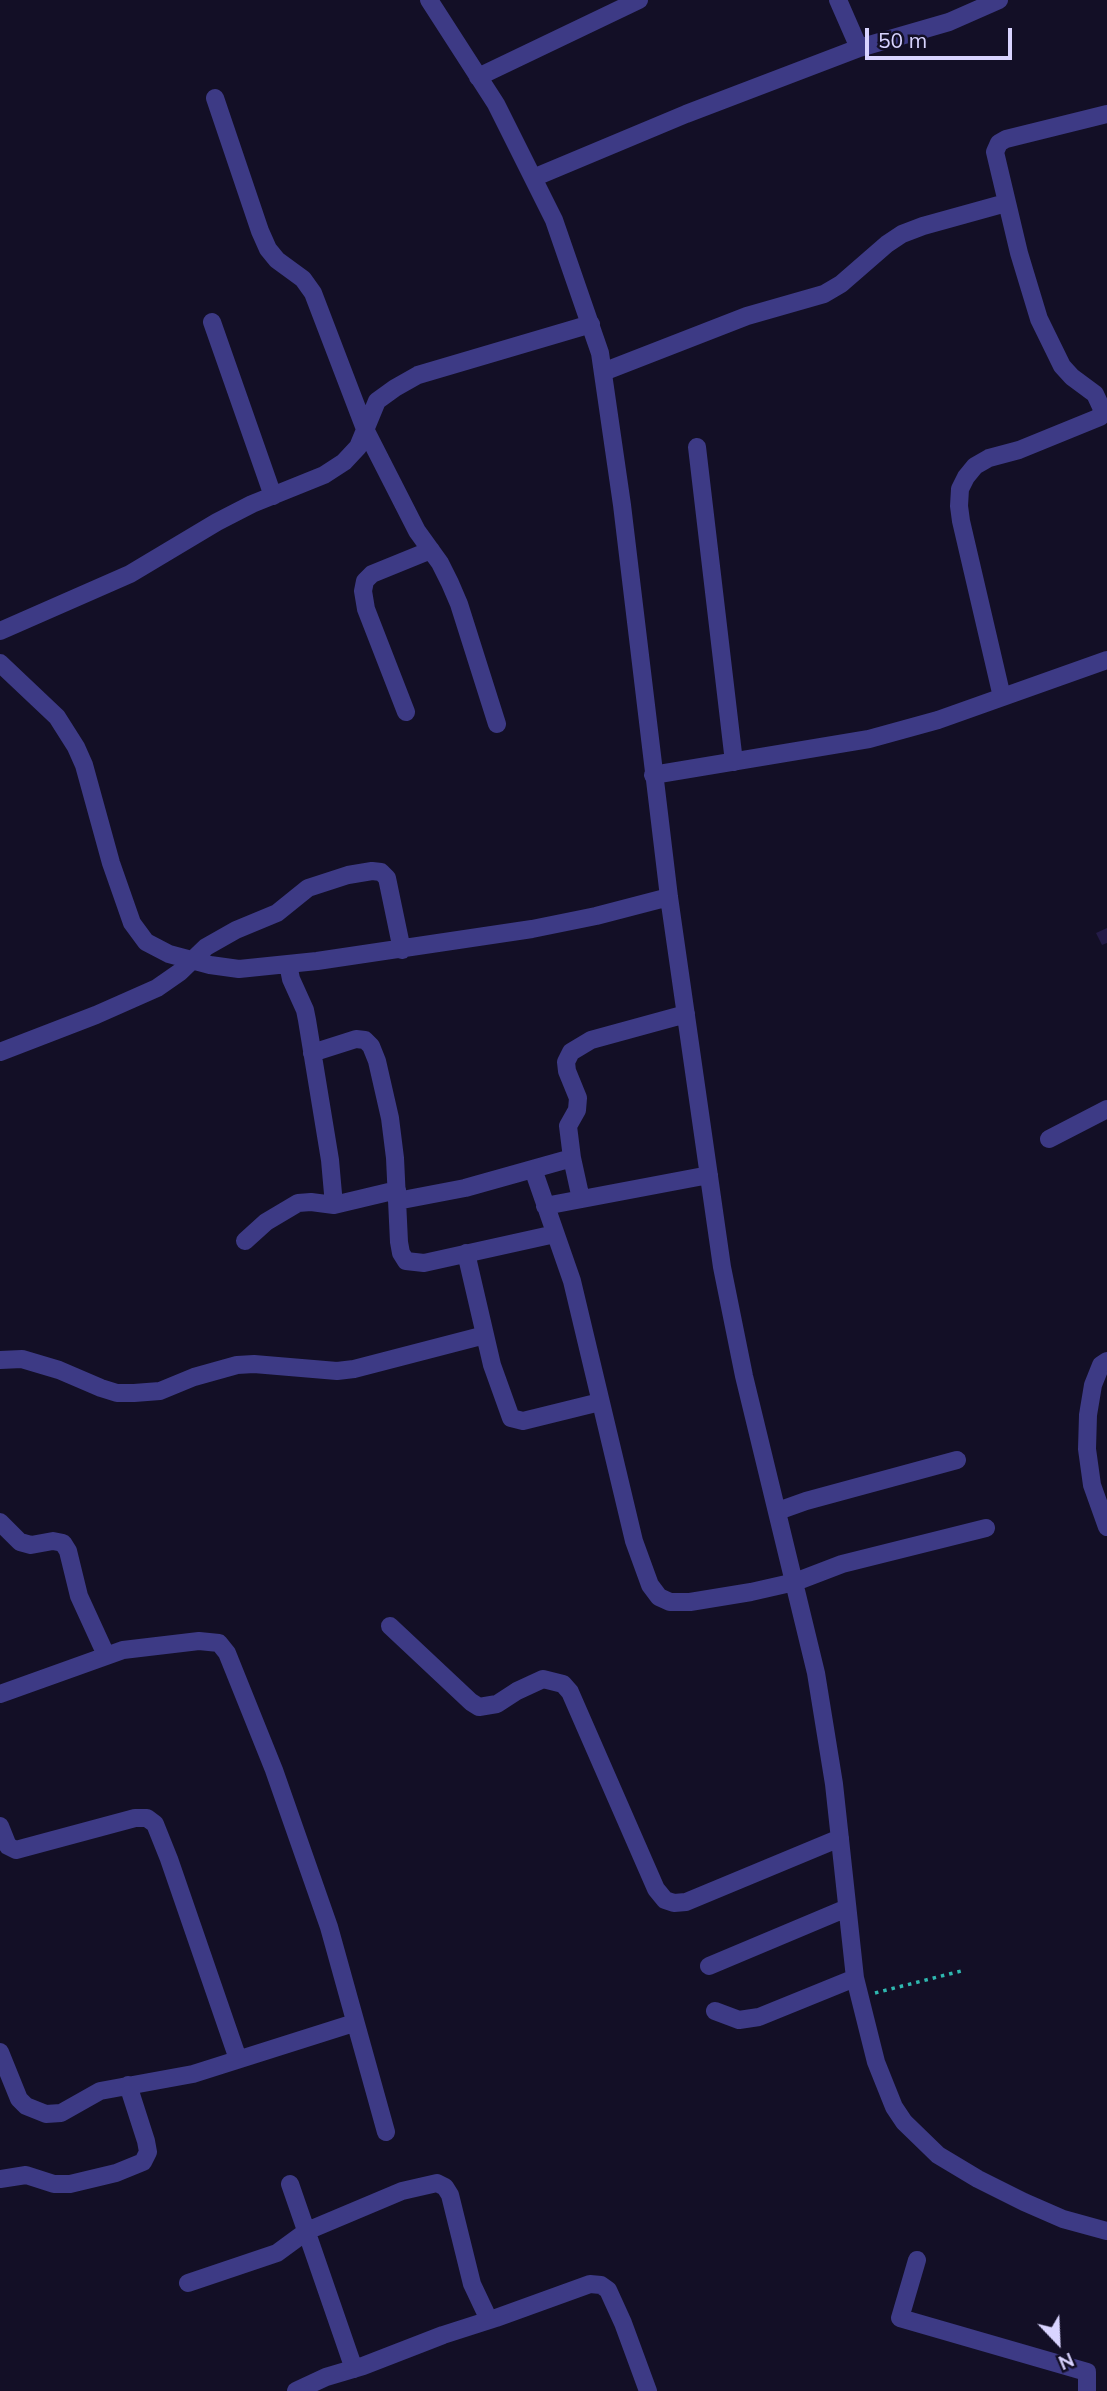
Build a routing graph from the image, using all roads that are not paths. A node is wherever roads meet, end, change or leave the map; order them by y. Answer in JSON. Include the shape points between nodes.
{"nodes":[{"id":1,"x":429,"y":0,"type":"edge"},
{"id":2,"x":639,"y":0,"type":"edge"},
{"id":3,"x":838,"y":0,"type":"edge"},
{"id":4,"x":999,"y":0,"type":"edge"},
{"id":5,"x":859,"y":48,"type":"junction"},
{"id":6,"x":478,"y":77,"type":"junction"},
{"id":7,"x":215,"y":98,"type":"dead end"},
{"id":8,"x":1107,"y":114,"type":"edge"},
{"id":9,"x":533,"y":178,"type":"junction"},
{"id":10,"x":1006,"y":204,"type":"junction"},
{"id":11,"x":212,"y":322,"type":"dead end"},
{"id":12,"x":591,"y":324,"type":"junction"},
{"id":13,"x":603,"y":372,"type":"junction"},
{"id":14,"x":365,"y":429,"type":"junction"},
{"id":15,"x":696,"y":447,"type":"dead end"},
{"id":16,"x":273,"y":496,"type":"junction"},
{"id":17,"x":431,"y":550,"type":"junction"},
{"id":18,"x":0,"y":631,"type":"edge"},
{"id":19,"x":1107,"y":660,"type":"edge"},
{"id":20,"x":0,"y":663,"type":"edge"},
{"id":21,"x":1002,"y":697,"type":"junction"},
{"id":22,"x":406,"y":712,"type":"dead end"},
{"id":23,"x":497,"y":724,"type":"dead end"},
{"id":24,"x":734,"y":762,"type":"junction"},
{"id":25,"x":653,"y":775,"type":"junction"},
{"id":26,"x":668,"y":897,"type":"junction"},
{"id":27,"x":402,"y":950,"type":"junction"},
{"id":28,"x":190,"y":961,"type":"junction"},
{"id":29,"x":288,"y":964,"type":"junction"},
{"id":30,"x":685,"y":1014,"type":"junction"},
{"id":31,"x":0,"y":1052,"type":"edge"},
{"id":32,"x":312,"y":1053,"type":"junction"},
{"id":33,"x":1107,"y":1109,"type":"edge"},
{"id":34,"x":1049,"y":1139,"type":"dead end"},
{"id":35,"x":572,"y":1158,"type":"junction"},
{"id":36,"x":533,"y":1169,"type":"junction"},
{"id":37,"x":709,"y":1174,"type":"junction"},
{"id":38,"x":397,"y":1196,"type":"junction"},
{"id":39,"x":581,"y":1199,"type":"junction"},
{"id":40,"x":334,"y":1205,"type":"junction"},
{"id":41,"x":545,"y":1206,"type":"junction"},
{"id":42,"x":555,"y":1234,"type":"junction"},
{"id":43,"x":245,"y":1241,"type":"dead end"},
{"id":44,"x":466,"y":1253,"type":"junction"},
{"id":45,"x":485,"y":1335,"type":"junction"},
{"id":46,"x":0,"y":1360,"type":"edge"},
{"id":47,"x":1107,"y":1361,"type":"edge"},
{"id":48,"x":600,"y":1402,"type":"junction"},
{"id":49,"x":957,"y":1460,"type":"dead end"},
{"id":50,"x":778,"y":1511,"type":"junction"},
{"id":51,"x":0,"y":1522,"type":"edge"},
{"id":52,"x":1107,"y":1527,"type":"edge"},
{"id":53,"x":986,"y":1528,"type":"dead end"},
{"id":54,"x":795,"y":1582,"type":"junction"},
{"id":55,"x":390,"y":1626,"type":"dead end"},
{"id":56,"x":106,"y":1655,"type":"junction"},
{"id":57,"x":0,"y":1694,"type":"edge"},
{"id":58,"x":0,"y":1825,"type":"edge"},
{"id":59,"x":840,"y":1838,"type":"junction"},
{"id":60,"x":847,"y":1908,"type":"junction"},
{"id":61,"x":709,"y":1966,"type":"dead end"},
{"id":62,"x":855,"y":1978,"type":"junction"},
{"id":63,"x":715,"y":2011,"type":"dead end"},
{"id":64,"x":354,"y":2023,"type":"junction"},
{"id":65,"x":0,"y":2052,"type":"edge"},
{"id":66,"x":238,"y":2059,"type":"junction"},
{"id":67,"x":128,"y":2085,"type":"junction"},
{"id":68,"x":386,"y":2132,"type":"dead end"},
{"id":69,"x":0,"y":2179,"type":"edge"},
{"id":70,"x":290,"y":2184,"type":"dead end"},
{"id":71,"x":307,"y":2231,"type":"junction"},
{"id":72,"x":1107,"y":2231,"type":"edge"},
{"id":73,"x":917,"y":2260,"type":"dead end"},
{"id":74,"x":188,"y":2283,"type":"dead end"},
{"id":75,"x":489,"y":2320,"type":"junction"},
{"id":76,"x":354,"y":2369,"type":"junction"},
{"id":77,"x":296,"y":2391,"type":"edge"},
{"id":78,"x":648,"y":2391,"type":"edge"},
{"id":79,"x":1087,"y":2391,"type":"edge"}],
"edges":[{"from":1,"to":6,"type":"street"},
{"from":2,"to":6,"type":"street"},
{"from":3,"to":5,"type":"street"},
{"from":4,"to":5,"type":"street","via":[[949,22]]},
{"from":5,"to":9,"type":"street"},
{"from":6,"to":9,"type":"street"},
{"from":7,"to":14,"type":"street","via":[[268,249],[313,293]]},
{"from":8,"to":10,"type":"street","via":[[999,143],[995,152]]},
{"from":9,"to":12,"type":"street","via":[[562,241]]},
{"from":10,"to":13,"type":"street","via":[[902,234],[824,294],[747,316]]},
{"from":10,"to":21,"type":"street","via":[[1053,350],[1072,377],[1095,394],[1102,409],[1100,417],[989,458],[975,467],[960,489],[961,522]]},
{"from":11,"to":16,"type":"street"},
{"from":12,"to":13,"type":"street"},
{"from":12,"to":14,"type":"street","via":[[418,375],[377,401]]},
{"from":13,"to":25,"type":"street"},
{"from":14,"to":16,"type":"street","via":[[358,447],[344,462]]},
{"from":14,"to":17,"type":"street"},
{"from":15,"to":24,"type":"street"},
{"from":16,"to":18,"type":"street","via":[[217,522],[130,574]]},
{"from":17,"to":22,"type":"street","via":[[372,574],[363,591]]},
{"from":17,"to":23,"type":"street","via":[[459,604]]},
{"from":19,"to":21,"type":"street"},
{"from":20,"to":28,"type":"street","via":[[57,717],[76,747],[120,892],[139,934],[155,948]]},
{"from":21,"to":24,"type":"street","via":[[869,738]]},
{"from":24,"to":25,"type":"street"},
{"from":25,"to":26,"type":"street"},
{"from":26,"to":27,"type":"street","via":[[532,929]]},
{"from":26,"to":30,"type":"street"},
{"from":27,"to":28,"type":"street","via":[[387,878],[381,872],[362,872],[309,887],[277,913],[236,930]]},
{"from":27,"to":29,"type":"street"},
{"from":28,"to":29,"type":"street","via":[[239,969]]},
{"from":28,"to":31,"type":"street","via":[[169,981],[144,995]]},
{"from":29,"to":32,"type":"street","via":[[305,1010]]},
{"from":30,"to":35,"type":"street","via":[[600,1037],[571,1052],[567,1071],[578,1098],[568,1126]]},
{"from":30,"to":37,"type":"street"},
{"from":32,"to":38,"type":"street","via":[[356,1039],[371,1046],[390,1118]]},
{"from":32,"to":40,"type":"street"},
{"from":33,"to":34,"type":"street"},
{"from":35,"to":36,"type":"street"},
{"from":35,"to":39,"type":"street"},
{"from":36,"to":38,"type":"street","via":[[448,1192]]},
{"from":36,"to":41,"type":"street"},
{"from":37,"to":39,"type":"street"},
{"from":37,"to":50,"type":"street","via":[[741,1362]]},
{"from":38,"to":40,"type":"street"},
{"from":38,"to":44,"type":"street","via":[[399,1242],[407,1261],[424,1263]]},
{"from":39,"to":41,"type":"street"},
{"from":40,"to":43,"type":"street","via":[[298,1203]]},
{"from":41,"to":42,"type":"street"},
{"from":42,"to":44,"type":"street"},
{"from":42,"to":48,"type":"street","via":[[572,1281]]},
{"from":44,"to":45,"type":"street"},
{"from":45,"to":46,"type":"street","via":[[354,1369],[237,1365],[160,1391],[134,1394],[117,1393],[22,1359]]},
{"from":45,"to":48,"type":"street","via":[[512,1418],[523,1421]]},
{"from":47,"to":52,"type":"street","via":[[1101,1364],[1094,1385],[1087,1449],[1092,1485]]},
{"from":48,"to":54,"type":"street","via":[[638,1554],[659,1597],[690,1602]]},
{"from":49,"to":50,"type":"street"},
{"from":50,"to":54,"type":"street"},
{"from":51,"to":56,"type":"street","via":[[20,1542],[63,1543],[79,1596]]},
{"from":53,"to":54,"type":"street","via":[[842,1564]]},
{"from":54,"to":59,"type":"street","via":[[821,1696]]},
{"from":55,"to":59,"type":"street","via":[[479,1707],[497,1704],[543,1679],[563,1684],[665,1900],[686,1902]]},
{"from":56,"to":57,"type":"street"},
{"from":56,"to":64,"type":"street","via":[[210,1640],[227,1653],[329,1927]]},
{"from":58,"to":66,"type":"street","via":[[8,1846],[16,1850],[135,1818],[155,1824]]},
{"from":59,"to":60,"type":"street"},
{"from":60,"to":61,"type":"street"},
{"from":60,"to":62,"type":"street"},
{"from":62,"to":63,"type":"street","via":[[749,2019]]},
{"from":62,"to":72,"type":"street","via":[[886,2089],[918,2137],[978,2179],[1063,2219]]},
{"from":64,"to":66,"type":"street"},
{"from":64,"to":68,"type":"street"},
{"from":65,"to":67,"type":"street","via":[[19,2099],[36,2112],[61,2113],[100,2091]]},
{"from":66,"to":67,"type":"street","via":[[193,2074]]},
{"from":67,"to":69,"type":"street","via":[[146,2141],[148,2152],[143,2162],[71,2184],[26,2175]]},
{"from":70,"to":71,"type":"street"},
{"from":71,"to":74,"type":"street","via":[[277,2253]]},
{"from":71,"to":75,"type":"street","via":[[402,2192],[437,2183],[450,2195],[472,2284]]},
{"from":71,"to":76,"type":"street"},
{"from":73,"to":79,"type":"street","via":[[900,2318],[1087,2372]]},
{"from":75,"to":76,"type":"street"},
{"from":75,"to":78,"type":"street","via":[[578,2287],[601,2285],[616,2306]]},
{"from":76,"to":77,"type":"street"}]}
